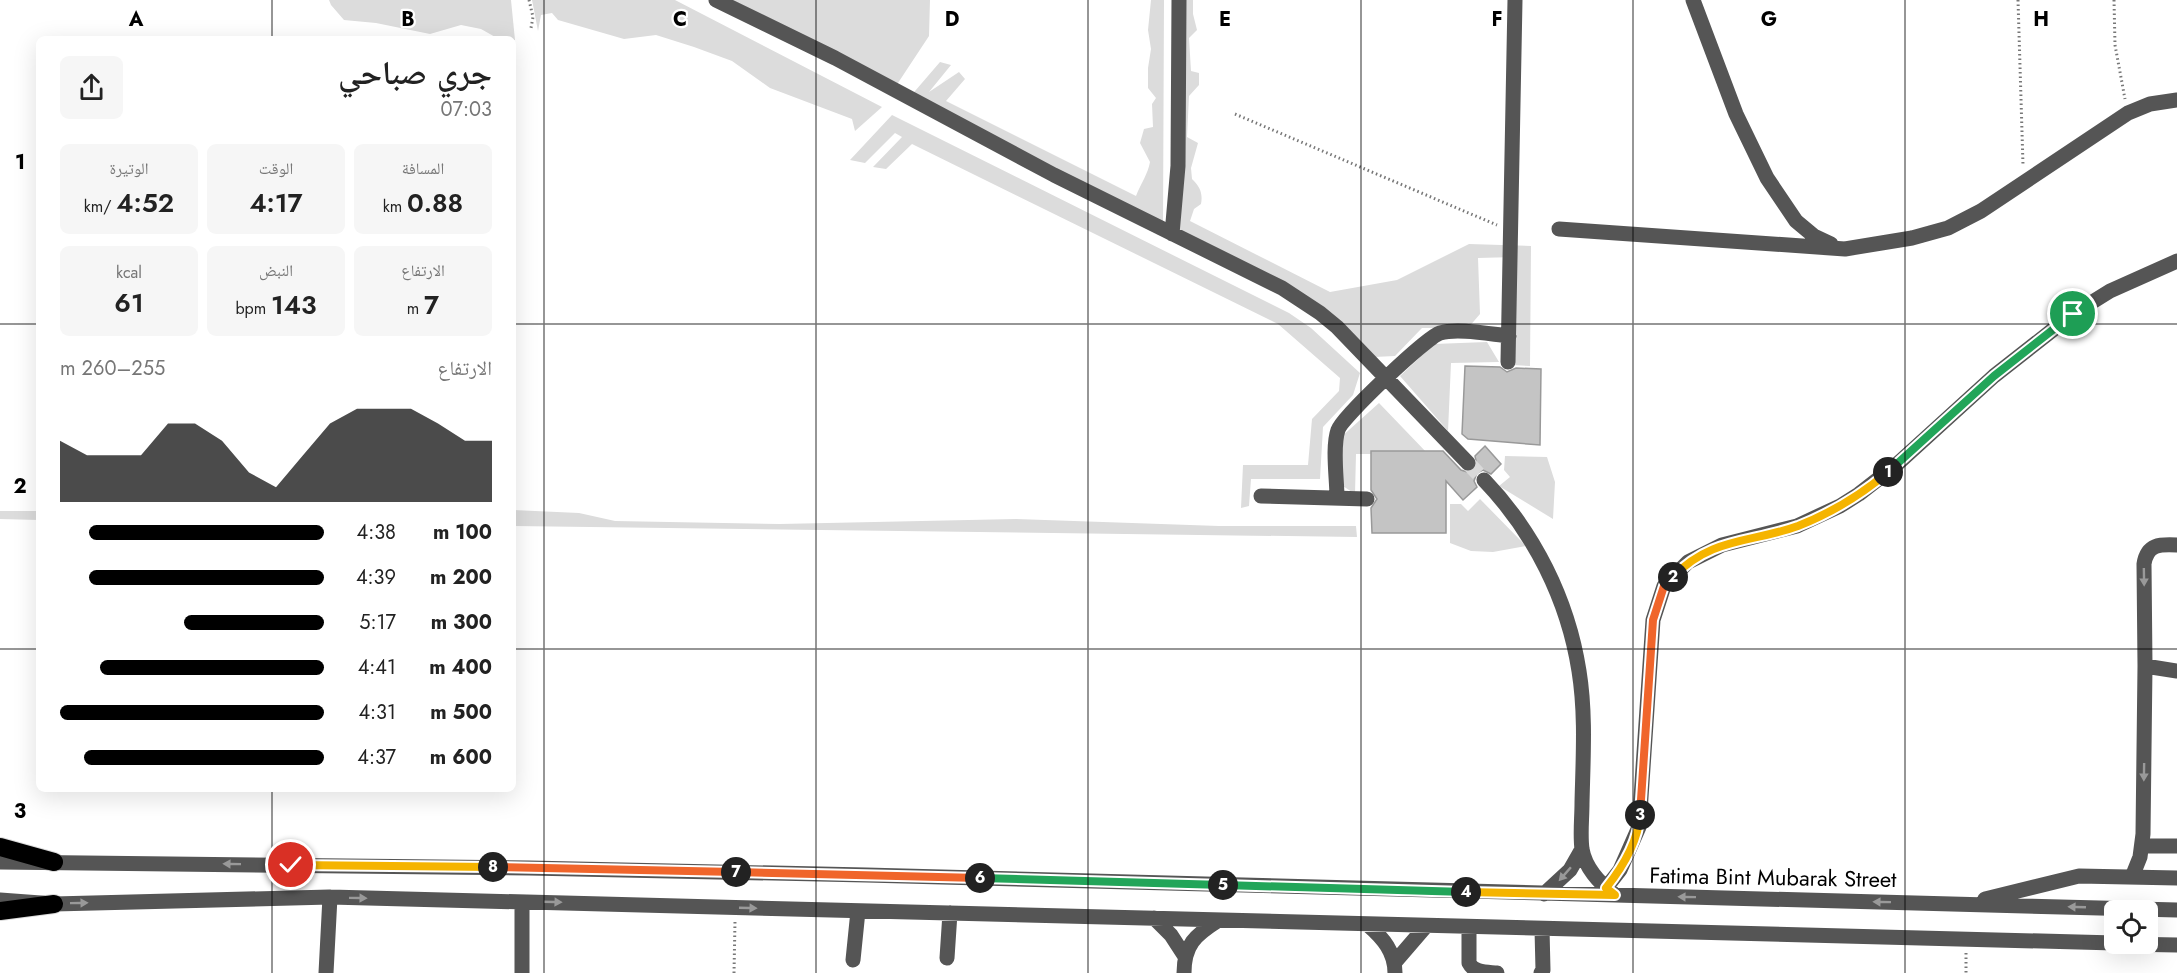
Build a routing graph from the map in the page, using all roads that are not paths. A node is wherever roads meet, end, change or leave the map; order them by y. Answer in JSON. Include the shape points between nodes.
{"nodes":[{"id":1,"x":716,"y":0,"type":"edge"},
{"id":2,"x":1179,"y":0,"type":"edge"},
{"id":3,"x":1515,"y":0,"type":"edge"},
{"id":4,"x":1693,"y":0,"type":"edge"},
{"id":5,"x":2177,"y":100,"type":"edge"},
{"id":6,"x":1559,"y":229,"type":"dead end"},
{"id":7,"x":1172,"y":234,"type":"junction"},
{"id":8,"x":1845,"y":249,"type":"junction"},
{"id":9,"x":2177,"y":261,"type":"edge"},
{"id":10,"x":1509,"y":336,"type":"junction"},
{"id":11,"x":1508,"y":362,"type":"dead end"},
{"id":12,"x":1387,"y":378,"type":"junction"},
{"id":13,"x":1468,"y":463,"type":"tunnel mouth"},
{"id":14,"x":1484,"y":480,"type":"tunnel mouth"},
{"id":15,"x":1261,"y":496,"type":"dead end"},
{"id":16,"x":1337,"y":498,"type":"junction"},
{"id":17,"x":1367,"y":499,"type":"dead end"},
{"id":18,"x":2177,"y":544,"type":"edge"},
{"id":19,"x":2145,"y":666,"type":"junction"},
{"id":20,"x":2177,"y":671,"type":"edge"},
{"id":21,"x":2142,"y":846,"type":"junction"},
{"id":22,"x":2177,"y":846,"type":"edge"},
{"id":23,"x":0,"y":847,"type":"edge"},
{"id":24,"x":1582,"y":849,"type":"junction"},
{"id":25,"x":0,"y":862,"type":"edge"},
{"id":26,"x":54,"y":862,"type":"junction"},
{"id":27,"x":2132,"y":877,"type":"junction"},
{"id":28,"x":2177,"y":878,"type":"edge"},
{"id":29,"x":1611,"y":892,"type":"junction"},
{"id":30,"x":1544,"y":894,"type":"junction"},
{"id":31,"x":330,"y":897,"type":"junction"},
{"id":32,"x":0,"y":900,"type":"edge"},
{"id":33,"x":522,"y":902,"type":"junction"},
{"id":34,"x":54,"y":904,"type":"junction"},
{"id":35,"x":1961,"y":904,"type":"junction"},
{"id":36,"x":2177,"y":910,"type":"edge"},
{"id":37,"x":0,"y":911,"type":"edge"},
{"id":38,"x":858,"y":911,"type":"junction"},
{"id":39,"x":950,"y":913,"type":"junction"},
{"id":40,"x":1154,"y":918,"type":"junction"},
{"id":41,"x":1219,"y":920,"type":"junction"},
{"id":42,"x":1368,"y":925,"type":"junction"},
{"id":43,"x":1425,"y":926,"type":"junction"},
{"id":44,"x":1469,"y":927,"type":"junction"},
{"id":45,"x":1542,"y":928,"type":"junction"},
{"id":46,"x":2104,"y":943,"type":"edge"},
{"id":47,"x":2158,"y":945,"type":"edge"},
{"id":48,"x":2177,"y":945,"type":"edge"},
{"id":49,"x":1184,"y":955,"type":"junction"},
{"id":50,"x":947,"y":958,"type":"dead end"},
{"id":51,"x":854,"y":960,"type":"dead end"},
{"id":52,"x":1395,"y":967,"type":"edge"},
{"id":53,"x":326,"y":973,"type":"edge"},
{"id":54,"x":522,"y":973,"type":"edge"},
{"id":55,"x":1184,"y":973,"type":"edge"},
{"id":56,"x":1497,"y":973,"type":"edge"},
{"id":57,"x":1541,"y":973,"type":"edge"}],
"edges":[{"from":1,"to":7,"type":"street"},
{"from":2,"to":7,"type":"street","via":[[1178,166]]},
{"from":3,"to":10,"type":"street"},
{"from":4,"to":8,"type":"street","via":[[1736,114],[1788,213],[1804,229]]},
{"from":5,"to":8,"type":"street","via":[[2150,104],[2128,113],[1981,211],[1948,228]]},
{"from":6,"to":8,"type":"street"},
{"from":7,"to":12,"type":"street","via":[[1301,300],[1337,327]]},
{"from":9,"to":29,"type":"street","via":[[2110,291],[2073,314],[1994,376],[1895,466],[1840,507],[1797,526],[1722,545],[1688,562],[1664,586],[1653,620],[1639,827]]},
{"from":10,"to":11,"type":"street"},
{"from":10,"to":12,"type":"street","via":[[1442,332]]},
{"from":12,"to":13,"type":"street"},
{"from":12,"to":16,"type":"street","via":[[1344,419],[1337,432]]},
{"from":14,"to":24,"type":"street","via":[[1514,515],[1542,560],[1575,649],[1583,711]]},
{"from":15,"to":16,"type":"street"},
{"from":16,"to":17,"type":"street"},
{"from":18,"to":19,"type":"street","one_way":true,"via":[[2154,546],[2144,559]]},
{"from":19,"to":20,"type":"street"},
{"from":19,"to":21,"type":"street","one_way":true},
{"from":21,"to":22,"type":"street"},
{"from":21,"to":27,"type":"street"},
{"from":23,"to":26,"type":"highway"},
{"from":24,"to":29,"type":"street","via":[[1591,871]]},
{"from":24,"to":30,"type":"street","one_way":true,"via":[[1562,879]]},
{"from":25,"to":26,"type":"street","name":"Fatima Bint Mubarak Street"},
{"from":30,"to":26,"type":"street","name":"Fatima Bint Mubarak Street","one_way":true,"via":[[552,868]]},
{"from":27,"to":28,"type":"street"},
{"from":27,"to":35,"type":"street","via":[[2068,877]]},
{"from":29,"to":30,"type":"street","name":"Fatima Bint Mubarak Street"},
{"from":35,"to":29,"type":"street","name":"Fatima Bint Mubarak Street","one_way":true},
{"from":31,"to":33,"type":"street","one_way":true},
{"from":34,"to":31,"type":"street","one_way":true},
{"from":31,"to":53,"type":"street"},
{"from":32,"to":34,"type":"street"},
{"from":33,"to":38,"type":"street","one_way":true},
{"from":33,"to":54,"type":"street"},
{"from":34,"to":37,"type":"highway"},
{"from":36,"to":35,"type":"street","name":"Fatima Bint Mubarak Street","one_way":true},
{"from":38,"to":39,"type":"street"},
{"from":38,"to":51,"type":"street"},
{"from":39,"to":40,"type":"street"},
{"from":39,"to":50,"type":"street"},
{"from":40,"to":41,"type":"street"},
{"from":40,"to":49,"type":"street"},
{"from":41,"to":42,"type":"street"},
{"from":41,"to":49,"type":"street","via":[[1199,935]]},
{"from":42,"to":43,"type":"street"},
{"from":42,"to":52,"type":"street","via":[[1389,948]]},
{"from":43,"to":44,"type":"street"},
{"from":43,"to":52,"type":"street"},
{"from":44,"to":45,"type":"street"},
{"from":44,"to":56,"type":"street","via":[[1470,967]]},
{"from":45,"to":46,"type":"street"},
{"from":45,"to":57,"type":"street"},
{"from":47,"to":48,"type":"street"},
{"from":49,"to":55,"type":"street"}]}
